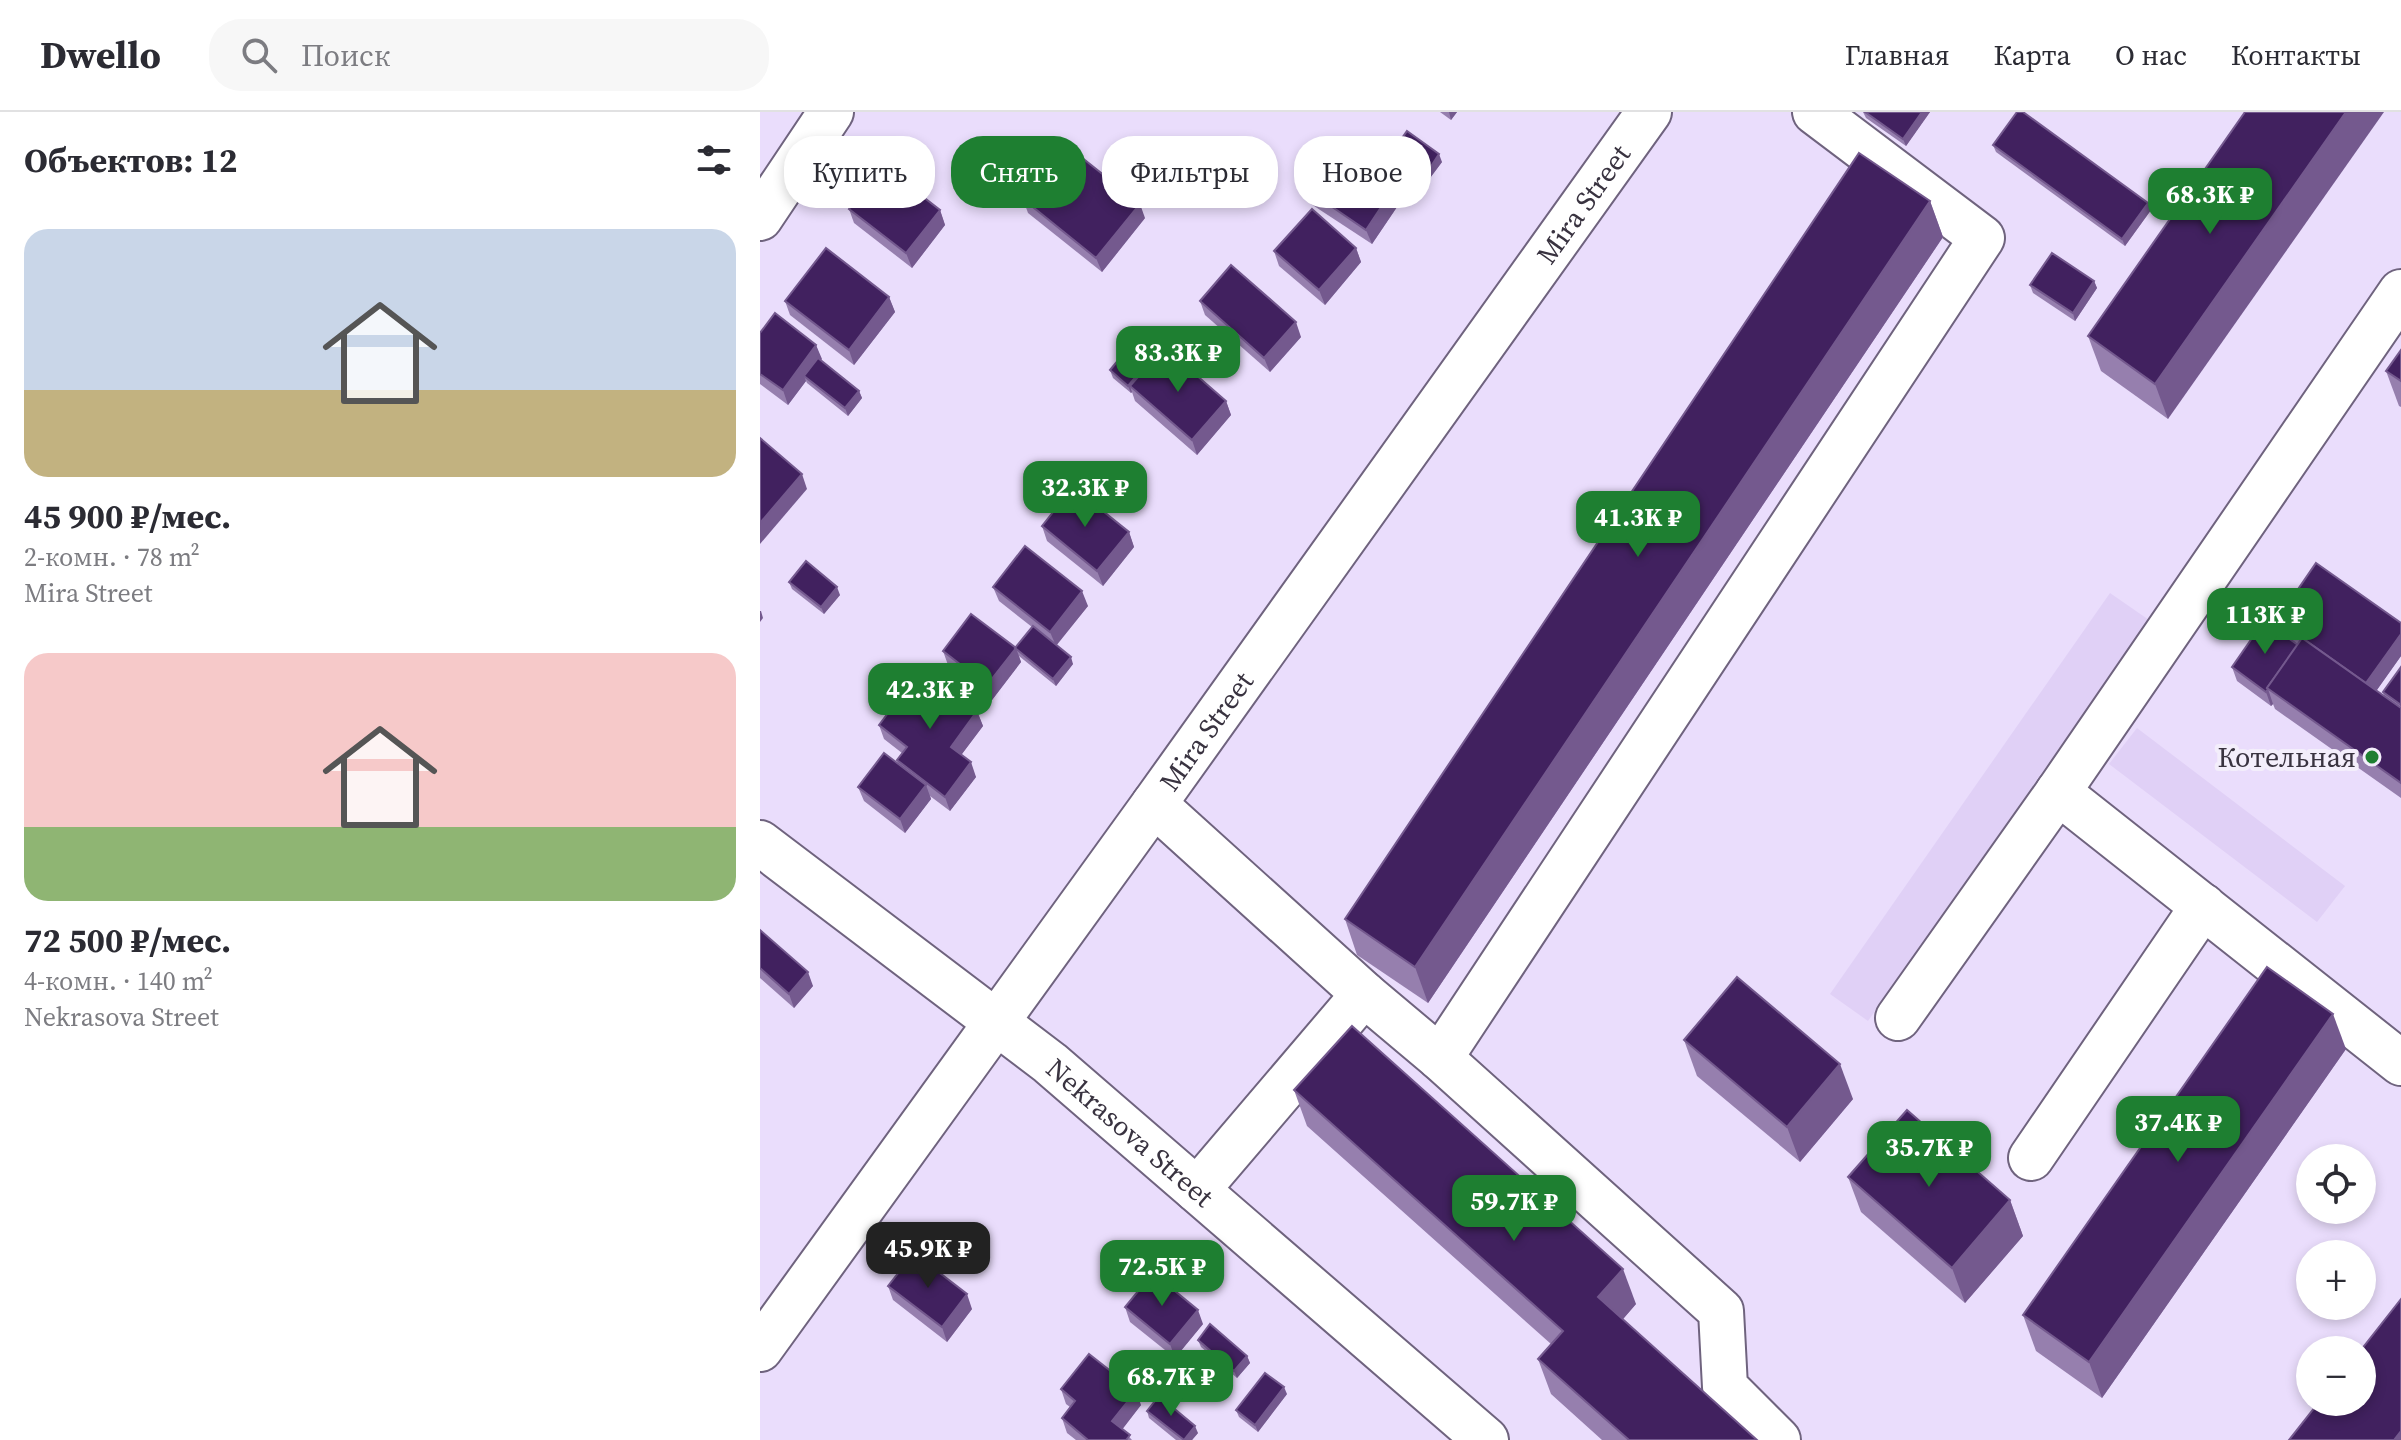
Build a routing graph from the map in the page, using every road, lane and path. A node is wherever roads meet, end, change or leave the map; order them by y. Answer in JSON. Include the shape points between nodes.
{"nodes":[{"id":1,"x":831,"y":112,"type":"edge"},
{"id":2,"x":1649,"y":112,"type":"edge"},
{"id":3,"x":1815,"y":112,"type":"edge"},
{"id":4,"x":760,"y":218,"type":"edge"},
{"id":5,"x":2401,"y":292,"type":"edge"},
{"id":6,"x":2058,"y":792,"type":"junction"},
{"id":7,"x":1154,"y":804,"type":"junction"},
{"id":8,"x":760,"y":843,"type":"edge"},
{"id":9,"x":2203,"y":906,"type":"junction"},
{"id":10,"x":1364,"y":994,"type":"junction"},
{"id":11,"x":1898,"y":1018,"type":"dead end"},
{"id":12,"x":996,"y":1023,"type":"junction"},
{"id":13,"x":1440,"y":1058,"type":"junction"},
{"id":14,"x":2401,"y":1063,"type":"edge"},
{"id":15,"x":2031,"y":1158,"type":"dead end"},
{"id":16,"x":1197,"y":1190,"type":"junction"},
{"id":17,"x":760,"y":1349,"type":"edge"},
{"id":18,"x":1486,"y":1440,"type":"edge"},
{"id":19,"x":1778,"y":1440,"type":"edge"}],
"edges":[{"from":1,"to":4,"type":"street"},
{"from":2,"to":7,"type":"street","name":"Mira Street"},
{"from":3,"to":13,"type":"street","via":[[1982,238]]},
{"from":5,"to":6,"type":"street"},
{"from":6,"to":9,"type":"street"},
{"from":6,"to":11,"type":"street"},
{"from":7,"to":10,"type":"street"},
{"from":7,"to":12,"type":"street","name":"Mira Street"},
{"from":8,"to":12,"type":"street","name":"Nekrasova Street"},
{"from":9,"to":14,"type":"street"},
{"from":9,"to":15,"type":"street"},
{"from":10,"to":13,"type":"street"},
{"from":10,"to":16,"type":"street"},
{"from":12,"to":16,"type":"street","name":"Nekrasova Street"},
{"from":12,"to":17,"type":"street","name":"Mira Street"},
{"from":13,"to":19,"type":"street","via":[[1721,1311],[1725,1387]]},
{"from":16,"to":18,"type":"street","name":"Nekrasova Street"}]}
